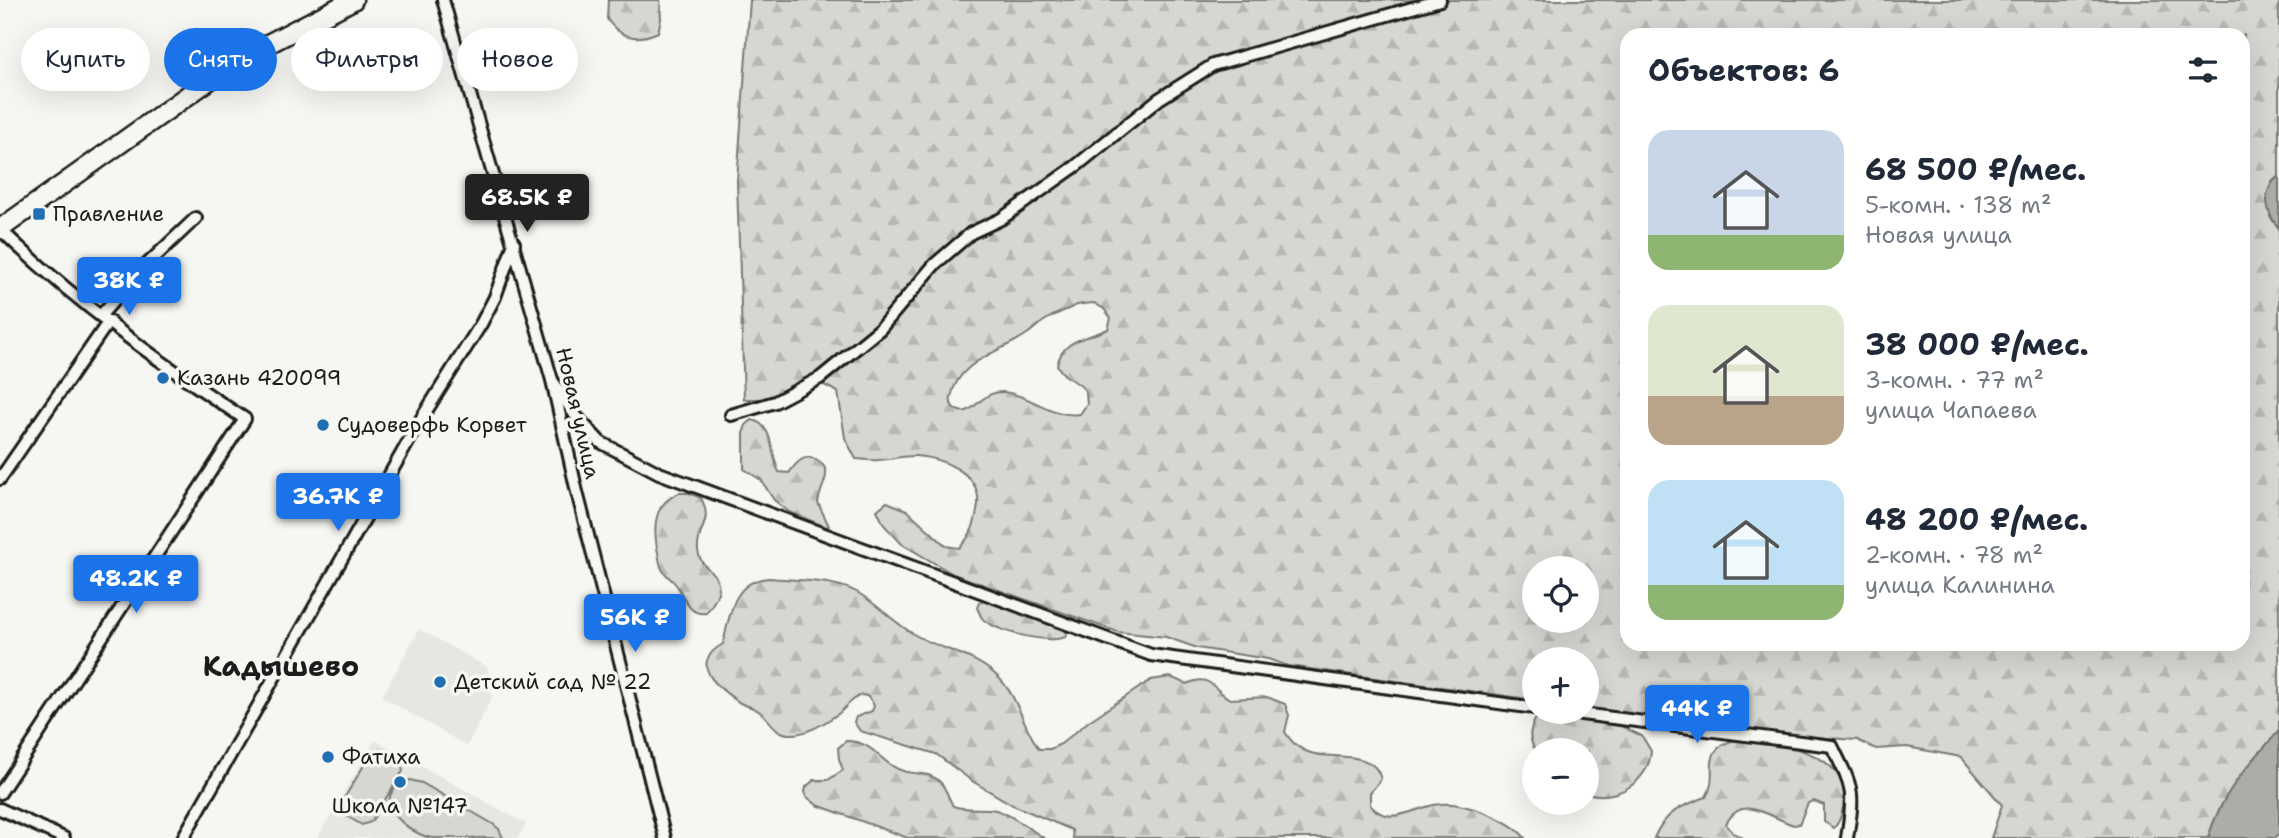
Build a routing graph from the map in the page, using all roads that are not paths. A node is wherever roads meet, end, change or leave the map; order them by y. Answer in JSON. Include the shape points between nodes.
{"nodes":[{"id":1,"x":353,"y":0,"type":"edge"},
{"id":2,"x":443,"y":0,"type":"edge"},
{"id":3,"x":1440,"y":0,"type":"edge"},
{"id":4,"x":196,"y":218,"type":"dead end"},
{"id":5,"x":0,"y":229,"type":"edge"},
{"id":6,"x":514,"y":243,"type":"junction"},
{"id":7,"x":105,"y":318,"type":"junction"},
{"id":8,"x":552,"y":380,"type":"junction"},
{"id":9,"x":731,"y":415,"type":"dead end"},
{"id":10,"x":0,"y":479,"type":"edge"},
{"id":11,"x":1522,"y":706,"type":"edge"},
{"id":12,"x":1599,"y":716,"type":"edge"},
{"id":13,"x":0,"y":793,"type":"edge"},
{"id":14,"x":0,"y":809,"type":"edge"},
{"id":15,"x":186,"y":837,"type":"edge"},
{"id":16,"x":64,"y":838,"type":"edge"},
{"id":17,"x":665,"y":838,"type":"edge"},
{"id":18,"x":1847,"y":838,"type":"edge"}],
"edges":[{"from":1,"to":5,"type":"main road","via":[[239,59]]},
{"from":2,"to":6,"type":"street","name":"Новая улица"},
{"from":3,"to":9,"type":"street","via":[[1213,65],[1159,99],[1001,219],[971,233],[934,264],[880,329],[820,378],[775,402]]},
{"from":4,"to":7,"type":"street","via":[[139,272]]},
{"from":5,"to":7,"type":"street"},
{"from":6,"to":8,"type":"street","name":"Новая улица"},
{"from":6,"to":15,"type":"street","via":[[481,324],[418,425]]},
{"from":7,"to":10,"type":"street"},
{"from":7,"to":13,"type":"street","via":[[160,362],[245,419]]},
{"from":8,"to":11,"type":"street","via":[[600,442],[659,473],[1152,655]]},
{"from":8,"to":17,"type":"street","name":"Новая улица"},
{"from":12,"to":18,"type":"street","via":[[1832,746],[1853,796]]},
{"from":14,"to":16,"type":"street"}]}
